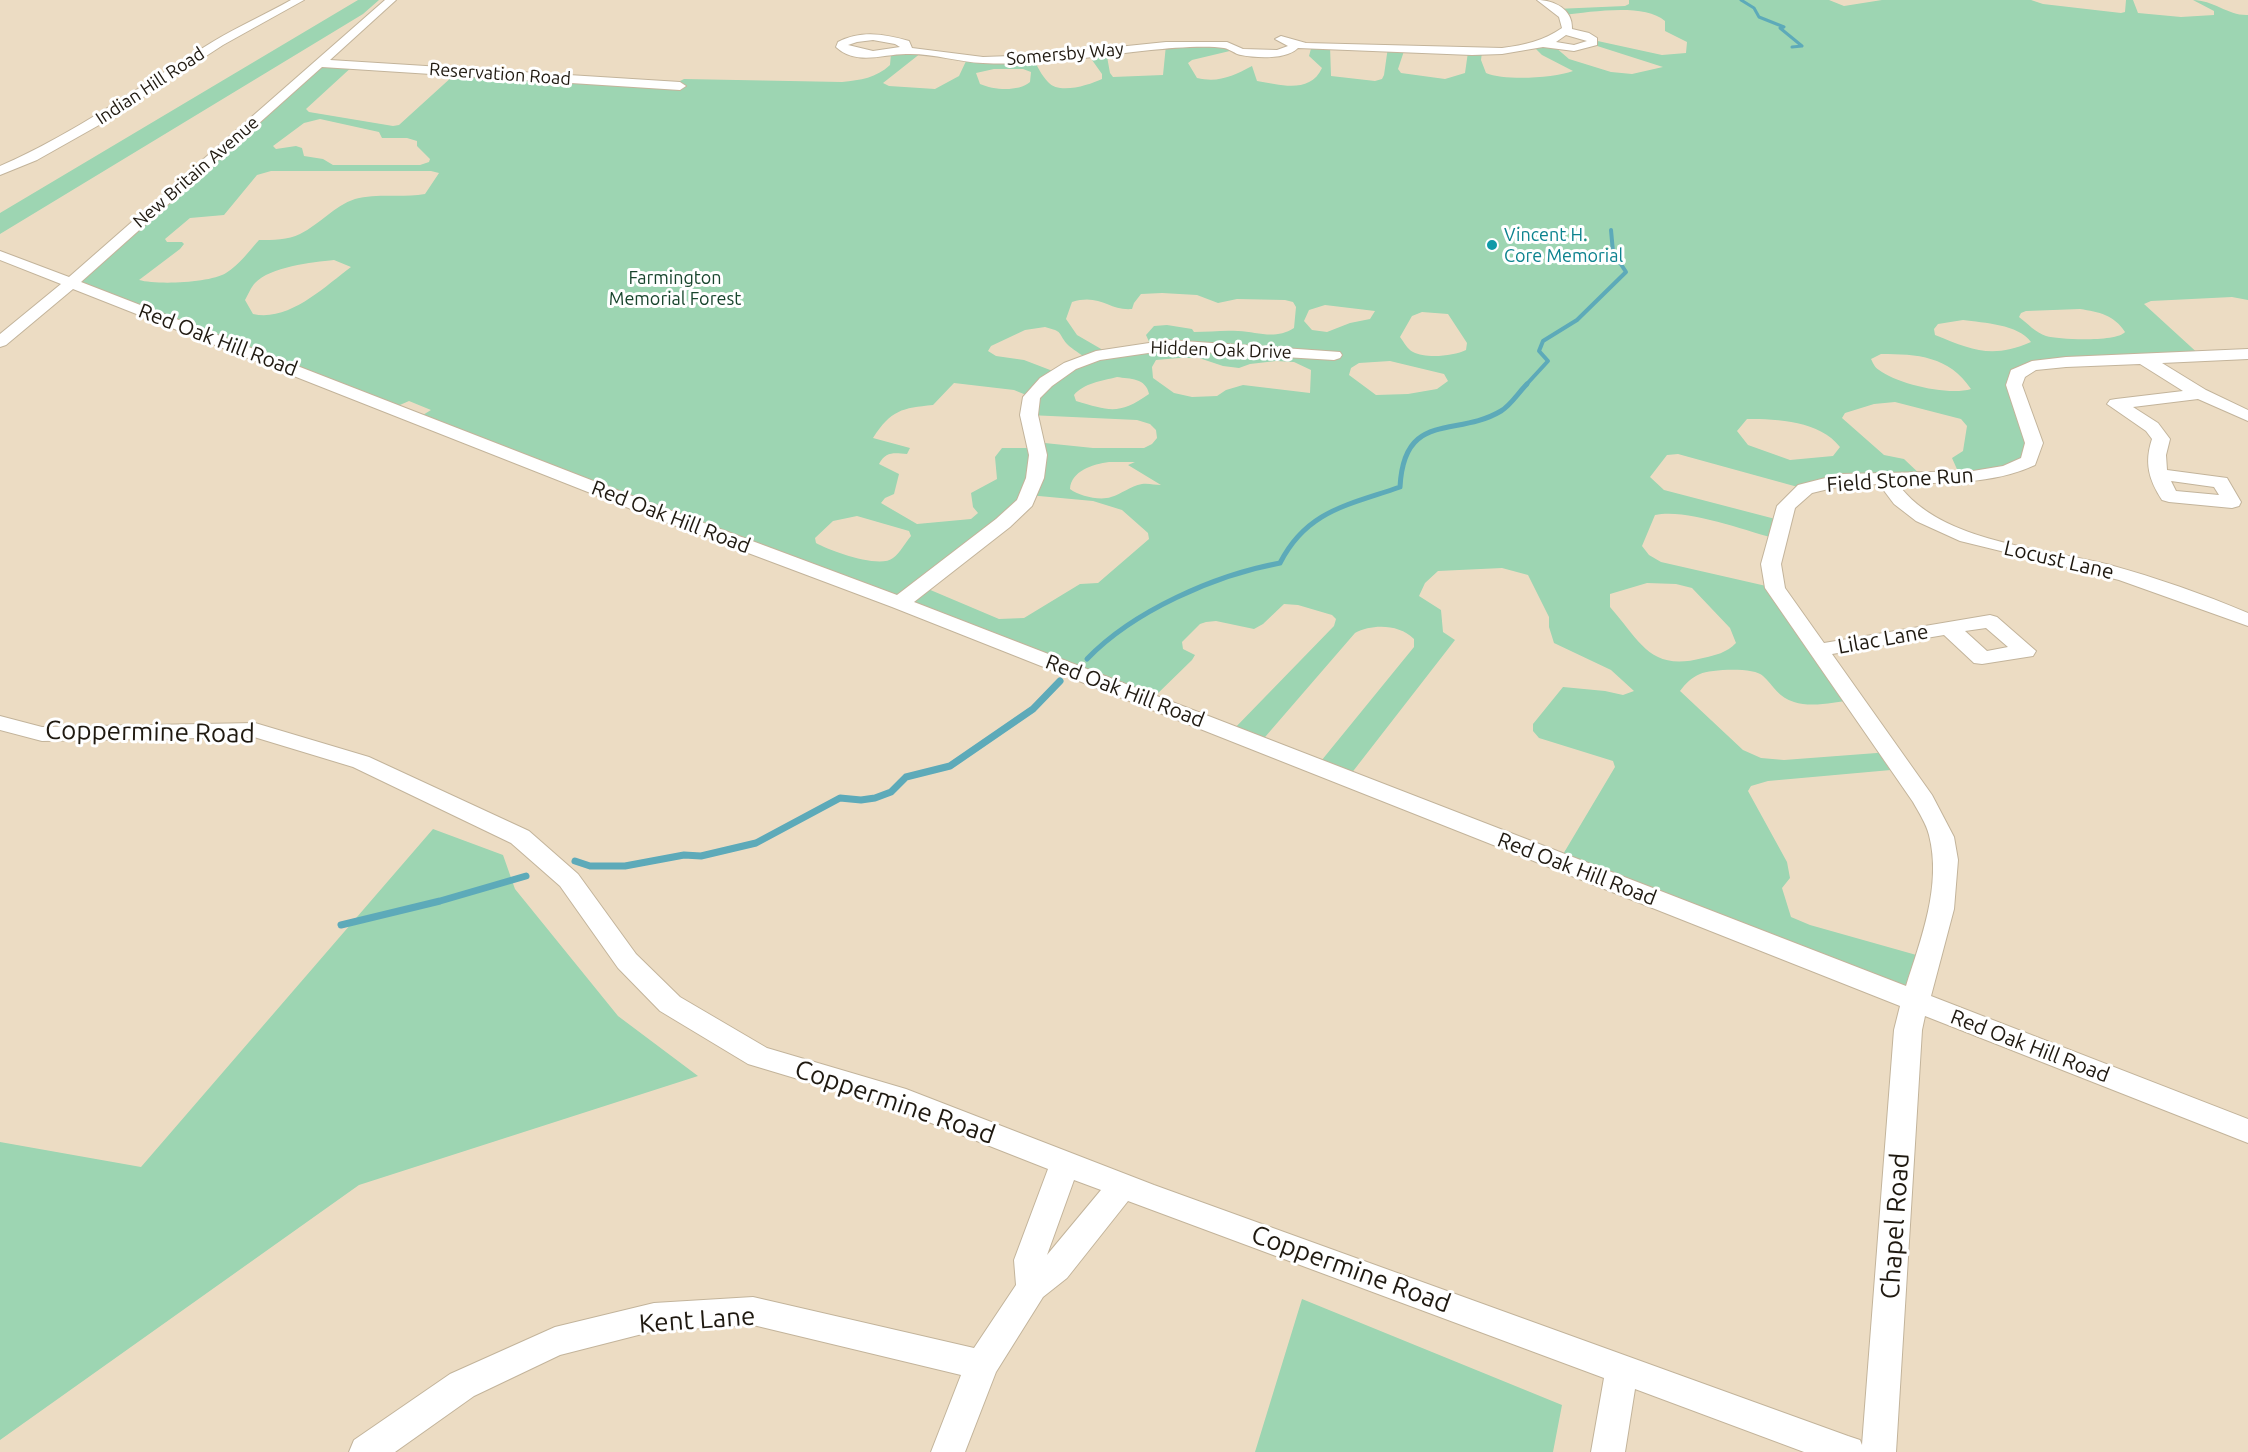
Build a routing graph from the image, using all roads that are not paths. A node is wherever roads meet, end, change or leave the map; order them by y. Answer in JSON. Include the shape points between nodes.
{"nodes":[{"id":1,"x":299,"y":0,"type":"edge"},
{"id":2,"x":391,"y":0,"type":"edge"},
{"id":3,"x":1542,"y":0,"type":"edge"},
{"id":4,"x":1565,"y":32,"type":"junction"},
{"id":5,"x":1242,"y":38,"type":"dead end"},
{"id":6,"x":1268,"y":38,"type":"dead end"},
{"id":7,"x":1541,"y":44,"type":"junction"},
{"id":8,"x":1227,"y":45,"type":"junction"},
{"id":9,"x":1294,"y":45,"type":"junction"},
{"id":10,"x":904,"y":50,"type":"dead end"},
{"id":11,"x":320,"y":63,"type":"junction"},
{"id":12,"x":680,"y":86,"type":"dead end"},
{"id":13,"x":0,"y":171,"type":"edge"},
{"id":14,"x":0,"y":255,"type":"edge"},
{"id":15,"x":70,"y":283,"type":"junction"},
{"id":16,"x":0,"y":342,"type":"edge"},
{"id":17,"x":2248,"y":354,"type":"edge"},
{"id":18,"x":1334,"y":355,"type":"dead end"},
{"id":19,"x":2146,"y":360,"type":"junction"},
{"id":20,"x":2200,"y":394,"type":"junction"},
{"id":21,"x":2248,"y":416,"type":"edge"},
{"id":22,"x":2157,"y":474,"type":"dead end"},
{"id":23,"x":1884,"y":478,"type":"junction"},
{"id":24,"x":898,"y":603,"type":"junction"},
{"id":25,"x":2248,"y":620,"type":"edge"},
{"id":26,"x":1949,"y":628,"type":"dead end"},
{"id":27,"x":1818,"y":650,"type":"junction"},
{"id":28,"x":0,"y":723,"type":"edge"},
{"id":29,"x":1914,"y":1001,"type":"junction"},
{"id":30,"x":2248,"y":1131,"type":"edge"},
{"id":31,"x":1065,"y":1164,"type":"junction"},
{"id":32,"x":1122,"y":1186,"type":"junction"},
{"id":33,"x":1032,"y":1287,"type":"junction"},
{"id":34,"x":982,"y":1365,"type":"junction"},
{"id":35,"x":1622,"y":1368,"type":"junction"},
{"id":36,"x":366,"y":1452,"type":"edge"},
{"id":37,"x":948,"y":1452,"type":"edge"},
{"id":38,"x":1608,"y":1452,"type":"edge"},
{"id":39,"x":1848,"y":1452,"type":"edge"},
{"id":40,"x":1879,"y":1452,"type":"edge"}],
"edges":[{"from":1,"to":13,"type":"street","name":"Indian Hill Road","via":[[219,43],[104,117]]},
{"from":2,"to":11,"type":"street","name":"New Britain Avenue"},
{"from":3,"to":4,"type":"street","via":[[1566,18]]},
{"from":4,"to":7,"type":"street","name":"Somersby Way"},
{"from":4,"to":7,"type":"street","via":[[1585,35],[1593,43],[1574,48]]},
{"from":5,"to":8,"type":"street","name":"Somersby Way"},
{"from":6,"to":9,"type":"street","name":"Somersby Way"},
{"from":7,"to":9,"type":"street","name":"Somersby Way","via":[[1475,52]]},
{"from":8,"to":9,"type":"street","name":"Somersby Way","via":[[1234,50],[1257,53],[1284,52]]},
{"from":8,"to":10,"type":"street","name":"Somersby Way","via":[[1150,46],[983,60]]},
{"from":11,"to":12,"type":"street","name":"Reservation Road"},
{"from":11,"to":15,"type":"street","name":"New Britain Avenue"},
{"from":14,"to":15,"type":"street","name":"Red Oak Hill Road"},
{"from":15,"to":16,"type":"street","name":"New Britain Avenue"},
{"from":15,"to":24,"type":"street","name":"Red Oak Hill Road"},
{"from":17,"to":19,"type":"street","name":"Field Stone Run"},
{"from":18,"to":24,"type":"street","name":"Hidden Oak Drive","via":[[1169,345],[1096,356],[1070,366],[1032,397],[1029,415],[1038,454],[1035,478],[1025,502]]},
{"from":19,"to":20,"type":"street"},
{"from":19,"to":23,"type":"street","name":"Field Stone Run","via":[[2066,362],[2032,366],[2017,374],[2014,385],[2034,443],[2029,461],[2014,468],[1973,476]]},
{"from":20,"to":21,"type":"street"},
{"from":20,"to":22,"type":"street","via":[[2116,404],[2152,427],[2161,439]]},
{"from":23,"to":25,"type":"street","name":"Locust Lane","via":[[1904,503],[1962,534],[1999,547],[2151,583]]},
{"from":23,"to":27,"type":"street","name":"Field Stone Run","via":[[1841,480],[1805,489],[1786,506],[1771,564],[1775,588]]},
{"from":24,"to":29,"type":"street","name":"Red Oak Hill Road"},
{"from":26,"to":27,"type":"street","name":"Lilac Lane"},
{"from":27,"to":29,"type":"street","name":"Field Stone Run","via":[[1924,800],[1942,837],[1945,878],[1937,926]]},
{"from":28,"to":31,"type":"street","name":"Coppermine Road","via":[[42,734],[255,730],[361,762],[520,837],[569,880],[627,961],[670,1004],[758,1056],[896,1097]]},
{"from":29,"to":30,"type":"street","name":"Red Oak Hill Road"},
{"from":29,"to":40,"type":"street","name":"Chapel Road","via":[[1908,1030]]},
{"from":31,"to":32,"type":"street","name":"Coppermine Road"},
{"from":31,"to":33,"type":"street","via":[[1030,1260]]},
{"from":32,"to":33,"type":"street","via":[[1056,1268]]},
{"from":32,"to":35,"type":"street","name":"Coppermine Road"},
{"from":33,"to":34,"type":"street"},
{"from":34,"to":36,"type":"street","name":"Kent Lane","via":[[753,1311],[654,1317],[555,1342],[462,1385]]},
{"from":34,"to":37,"type":"street"},
{"from":35,"to":38,"type":"street"},
{"from":35,"to":39,"type":"street","name":"Coppermine Road"}]}
